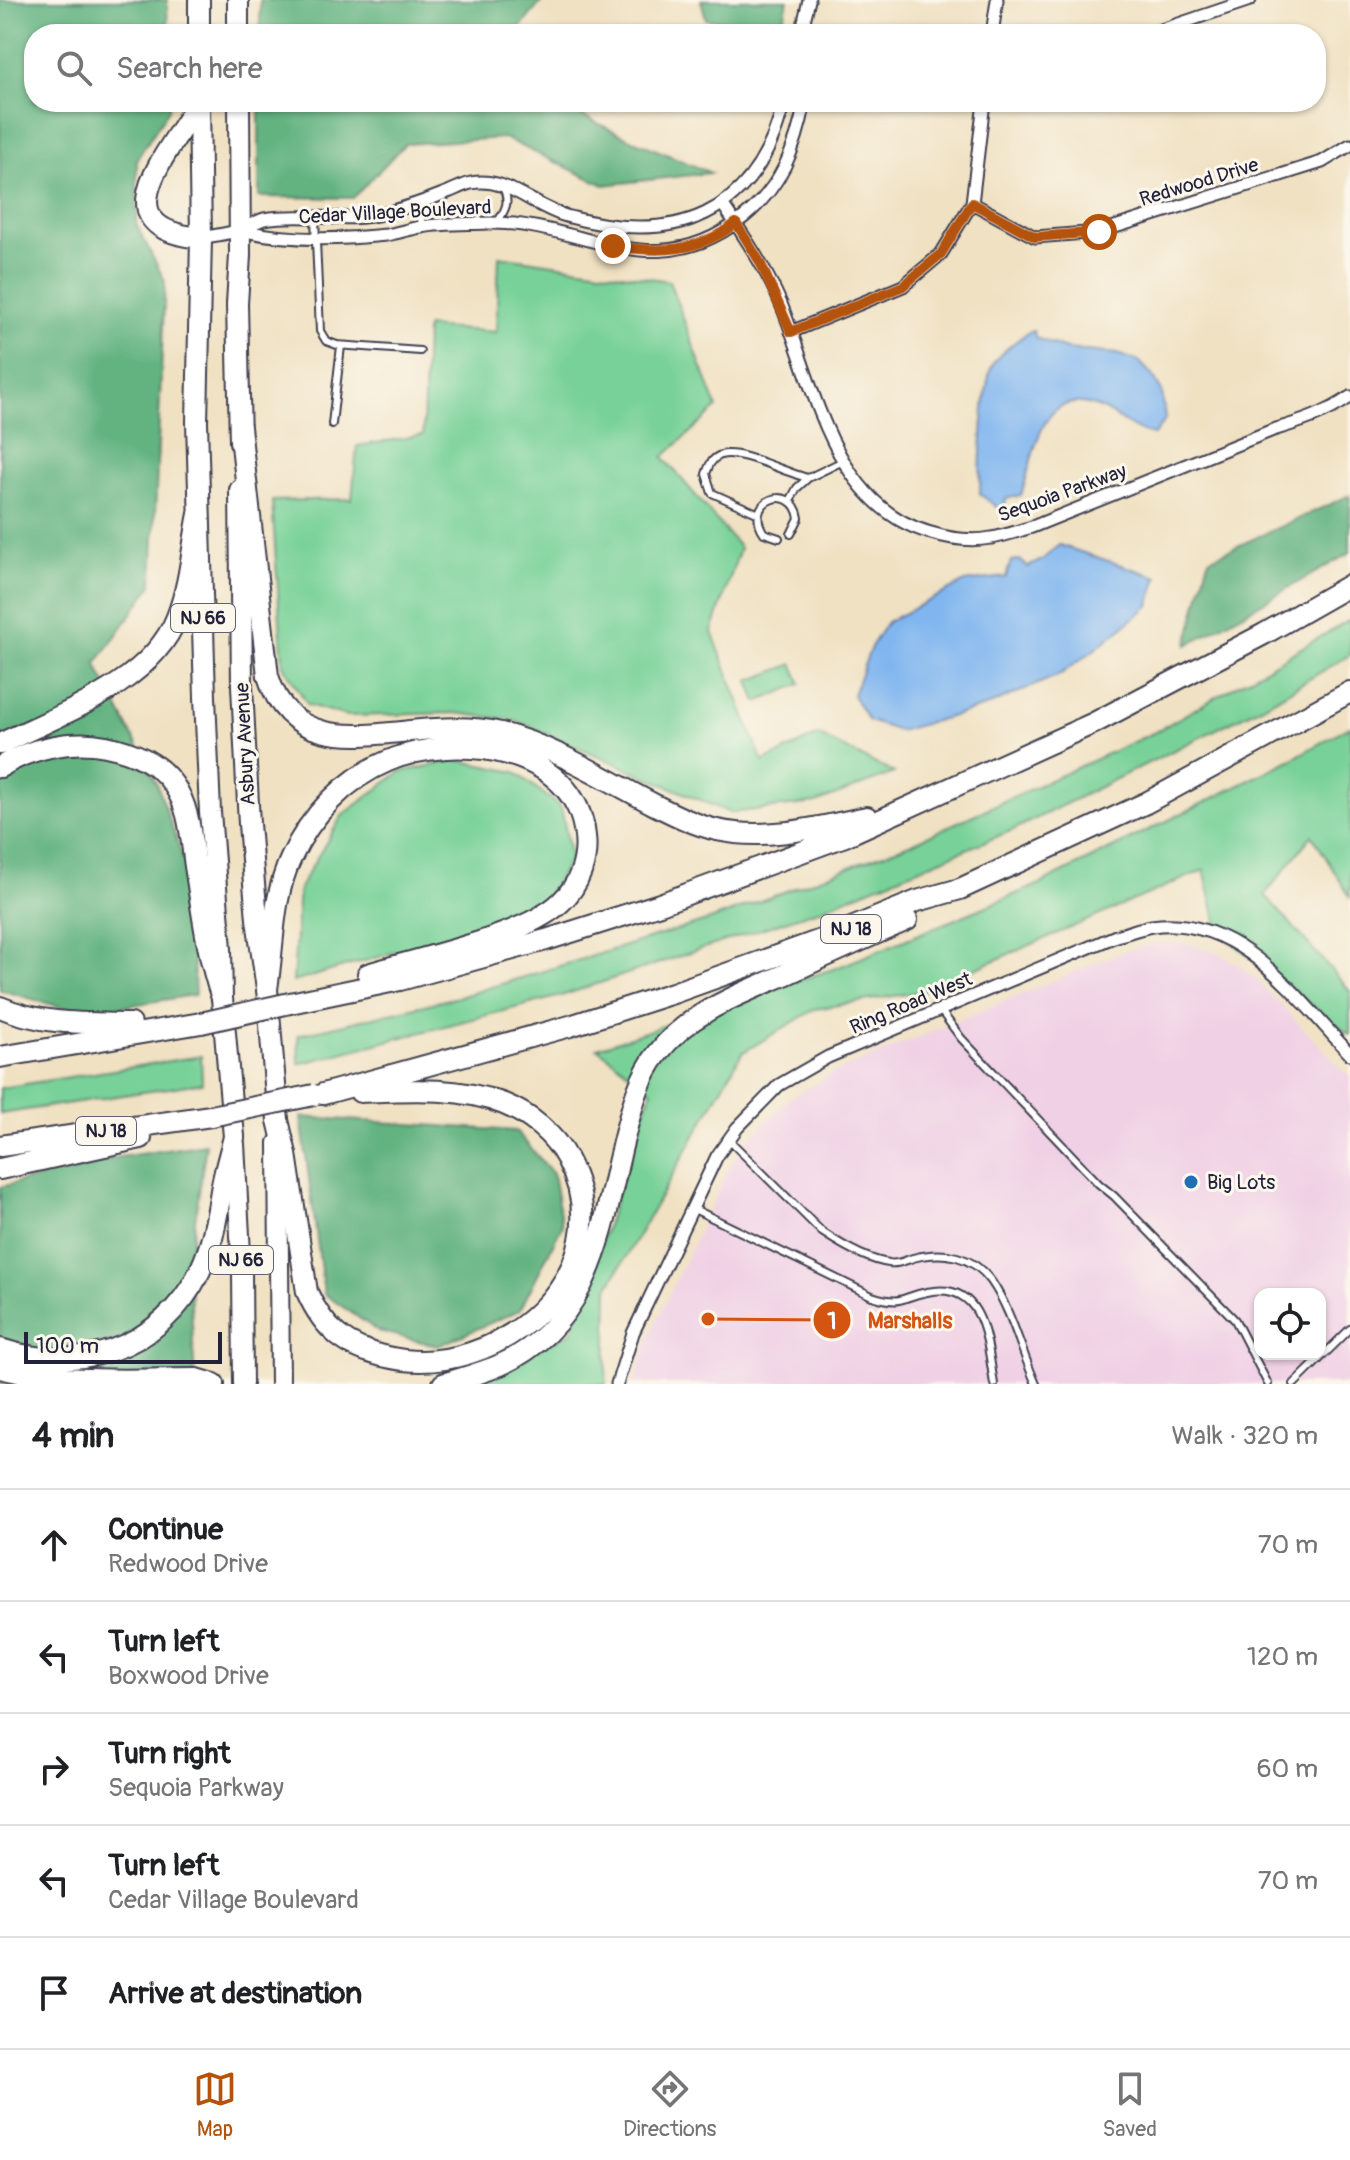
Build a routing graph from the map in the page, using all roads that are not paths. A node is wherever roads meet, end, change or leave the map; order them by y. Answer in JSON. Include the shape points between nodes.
{"nodes":[{"id":1,"x":199,"y":0,"type":"edge"},
{"id":2,"x":238,"y":0,"type":"edge"},
{"id":3,"x":809,"y":0,"type":"edge"},
{"id":4,"x":997,"y":0,"type":"edge"},
{"id":5,"x":1250,"y":0,"type":"edge"},
{"id":6,"x":199,"y":24,"type":"edge"},
{"id":7,"x":238,"y":24,"type":"edge"},
{"id":8,"x":803,"y":24,"type":"edge"},
{"id":9,"x":810,"y":24,"type":"edge"},
{"id":10,"x":993,"y":24,"type":"edge"},
{"id":11,"x":1179,"y":24,"type":"edge"},
{"id":12,"x":193,"y":112,"type":"edge"},
{"id":13,"x":199,"y":112,"type":"edge"},
{"id":14,"x":239,"y":112,"type":"edge"},
{"id":15,"x":782,"y":112,"type":"edge"},
{"id":16,"x":803,"y":112,"type":"edge"},
{"id":17,"x":983,"y":112,"type":"edge"},
{"id":18,"x":1350,"y":145,"type":"edge"},
{"id":19,"x":502,"y":186,"type":"junction"},
{"id":20,"x":416,"y":203,"type":"junction"},
{"id":21,"x":972,"y":203,"type":"junction"},
{"id":22,"x":723,"y":205,"type":"junction"},
{"id":23,"x":315,"y":218,"type":"junction"},
{"id":24,"x":497,"y":223,"type":"junction"},
{"id":25,"x":736,"y":223,"type":"junction"},
{"id":26,"x":423,"y":226,"type":"junction"},
{"id":27,"x":240,"y":230,"type":"junction"},
{"id":28,"x":316,"y":237,"type":"junction"},
{"id":29,"x":201,"y":238,"type":"junction"},
{"id":30,"x":791,"y":332,"type":"junction"},
{"id":31,"x":341,"y":346,"type":"junction"},
{"id":32,"x":420,"y":351,"type":"dead end"},
{"id":33,"x":1350,"y":397,"type":"edge"},
{"id":34,"x":332,"y":424,"type":"dead end"},
{"id":35,"x":240,"y":427,"type":"junction"},
{"id":36,"x":843,"y":461,"type":"junction"},
{"id":37,"x":808,"y":478,"type":"junction"},
{"id":38,"x":790,"y":501,"type":"junction"},
{"id":39,"x":199,"y":514,"type":"junction"},
{"id":40,"x":759,"y":514,"type":"junction"},
{"id":41,"x":791,"y":534,"type":"dead end"},
{"id":42,"x":779,"y":538,"type":"dead end"},
{"id":43,"x":1350,"y":585,"type":"edge"},
{"id":44,"x":1350,"y":692,"type":"edge"},
{"id":45,"x":0,"y":744,"type":"edge"},
{"id":46,"x":0,"y":767,"type":"edge"},
{"id":47,"x":898,"y":811,"type":"junction"},
{"id":48,"x":960,"y":889,"type":"junction"},
{"id":49,"x":267,"y":989,"type":"junction"},
{"id":50,"x":312,"y":997,"type":"junction"},
{"id":51,"x":222,"y":998,"type":"junction"},
{"id":52,"x":0,"y":1007,"type":"edge"},
{"id":53,"x":941,"y":1011,"type":"junction"},
{"id":54,"x":179,"y":1025,"type":"junction"},
{"id":55,"x":1350,"y":1054,"type":"edge"},
{"id":56,"x":0,"y":1057,"type":"edge"},
{"id":57,"x":318,"y":1094,"type":"junction"},
{"id":58,"x":278,"y":1120,"type":"junction"},
{"id":59,"x":187,"y":1121,"type":"junction"},
{"id":60,"x":234,"y":1137,"type":"junction"},
{"id":61,"x":728,"y":1139,"type":"junction"},
{"id":62,"x":0,"y":1146,"type":"edge"},
{"id":63,"x":0,"y":1169,"type":"edge"},
{"id":64,"x":692,"y":1208,"type":"junction"},
{"id":65,"x":1350,"y":1329,"type":"edge"},
{"id":66,"x":0,"y":1349,"type":"edge"},
{"id":67,"x":0,"y":1368,"type":"edge"},
{"id":68,"x":214,"y":1384,"type":"edge"},
{"id":69,"x":243,"y":1384,"type":"edge"},
{"id":70,"x":280,"y":1384,"type":"edge"},
{"id":71,"x":443,"y":1384,"type":"edge"},
{"id":72,"x":617,"y":1384,"type":"edge"},
{"id":73,"x":994,"y":1384,"type":"edge"},
{"id":74,"x":1036,"y":1384,"type":"edge"},
{"id":75,"x":1268,"y":1384,"type":"edge"},
{"id":76,"x":1294,"y":1384,"type":"edge"}],
"edges":[{"from":1,"to":6,"type":"highway"},
{"from":2,"to":7,"type":"highway"},
{"from":3,"to":8,"type":"street"},
{"from":3,"to":9,"type":"street"},
{"from":4,"to":10,"type":"street"},
{"from":5,"to":11,"type":"street"},
{"from":12,"to":29,"type":"highway","via":[[154,173],[147,202],[161,228]]},
{"from":13,"to":29,"type":"highway","name":"Asbury Avenue","number":"NJ 66"},
{"from":14,"to":27,"type":"highway","name":"Asbury Avenue","number":"NJ 66"},
{"from":15,"to":22,"type":"street","name":"Cedar Village Boulevard","via":[[754,175]]},
{"from":16,"to":25,"type":"street","name":"Cedar Village Boulevard","via":[[791,159],[755,208]]},
{"from":17,"to":21,"type":"street"},
{"from":18,"to":21,"type":"street","name":"Redwood Drive","via":[[1322,162],[1099,232],[1035,237]]},
{"from":19,"to":20,"type":"street","name":"Cedar Village Boulevard","via":[[470,183]]},
{"from":19,"to":22,"type":"street","name":"Cedar Village Boulevard","via":[[564,216],[641,228],[675,224]]},
{"from":19,"to":24,"type":"lane","via":[[507,208]]},
{"from":20,"to":23,"type":"street","name":"Cedar Village Boulevard","via":[[383,214]]},
{"from":20,"to":26,"type":"lane"},
{"from":21,"to":30,"type":"street","via":[[941,254],[903,286]]},
{"from":22,"to":25,"type":"street","name":"Sequoia Parkway"},
{"from":23,"to":27,"type":"street","name":"Cedar Village Boulevard","via":[[263,219]]},
{"from":23,"to":28,"type":"lane"},
{"from":24,"to":25,"type":"street","name":"Cedar Village Boulevard","via":[[649,251],[693,247]]},
{"from":24,"to":26,"type":"street","name":"Cedar Village Boulevard"},
{"from":25,"to":30,"type":"street","name":"Sequoia Parkway"},
{"from":26,"to":28,"type":"street","name":"Cedar Village Boulevard","via":[[388,234]]},
{"from":27,"to":28,"type":"street","name":"Cedar Village Boulevard"},
{"from":27,"to":29,"type":"street","name":"Cedar Village Boulevard"},
{"from":27,"to":35,"type":"highway","name":"Asbury Avenue","number":"NJ 66"},
{"from":28,"to":31,"type":"lane","via":[[320,331],[326,341]]},
{"from":29,"to":39,"type":"highway","name":"Asbury Avenue","number":"NJ 66"},
{"from":30,"to":36,"type":"street","name":"Sequoia Parkway"},
{"from":31,"to":32,"type":"lane"},
{"from":31,"to":34,"type":"lane"},
{"from":33,"to":36,"type":"street","name":"Sequoia Parkway","via":[[1306,420],[990,539],[957,540],[899,520],[874,500]]},
{"from":35,"to":47,"type":"highway","via":[[268,676],[284,708],[302,723],[351,737],[469,728],[503,733],[685,820],[729,832],[782,833]]},
{"from":35,"to":49,"type":"highway","name":"Asbury Avenue","number":"NJ 66","via":[[242,686],[249,824]]},
{"from":36,"to":37,"type":"lane"},
{"from":37,"to":38,"type":"lane"},
{"from":37,"to":40,"type":"lane","via":[[734,453],[710,462],[706,474],[712,493]]},
{"from":38,"to":40,"type":"lane","via":[[771,499]]},
{"from":38,"to":41,"type":"lane","via":[[799,518]]},
{"from":39,"to":45,"type":"highway","via":[[178,615],[155,653],[122,681]]},
{"from":39,"to":51,"type":"highway","name":"Asbury Avenue","number":"NJ 66"},
{"from":40,"to":42,"type":"lane","via":[[764,533]]},
{"from":43,"to":47,"type":"highway","via":[[1108,716]]},
{"from":44,"to":48,"type":"highway","number":"NJ 18","via":[[1146,803]]},
{"from":46,"to":51,"type":"highway","via":[[34,752],[93,743],[135,754],[168,777],[187,815]]},
{"from":47,"to":50,"type":"highway","via":[[660,904],[468,962]]},
{"from":48,"to":57,"type":"highway","number":"NJ 18","via":[[673,993]]},
{"from":48,"to":71,"type":"highway","via":[[924,912],[723,1002],[670,1039],[640,1084],[591,1269],[576,1299],[530,1347],[501,1365]]},
{"from":49,"to":50,"type":"highway","via":[[289,861],[308,825],[359,777],[388,761],[456,746],[518,758],[564,787],[580,813],[586,845],[576,883],[558,905],[526,924],[331,986]]},
{"from":49,"to":58,"type":"highway","name":"Asbury Avenue","number":"NJ 66"},
{"from":50,"to":54,"type":"highway","bridge":true},
{"from":51,"to":60,"type":"highway","name":"Asbury Avenue","number":"NJ 66"},
{"from":52,"to":54,"type":"highway","via":[[58,1022]]},
{"from":53,"to":55,"type":"street","name":"Ring Road West","via":[[1116,936],[1154,926],[1193,928],[1228,939],[1263,962]]},
{"from":53,"to":61,"type":"street","name":"Ring Road West","via":[[828,1057],[779,1085]]},
{"from":53,"to":75,"type":"lane","via":[[1099,1184],[1235,1320]]},
{"from":54,"to":56,"type":"highway"},
{"from":57,"to":58,"type":"highway","via":[[460,1094],[502,1103],[543,1129],[573,1171],[581,1210],[573,1260],[543,1310],[500,1342],[449,1360],[398,1360],[353,1346],[336,1334],[316,1313],[307,1292]]},
{"from":57,"to":59,"type":"highway","number":"NJ 18","bridge":true},
{"from":58,"to":70,"type":"main road","name":"Asbury Avenue","number":"NJ 66"},
{"from":59,"to":62,"type":"highway","number":"NJ 18"},
{"from":59,"to":63,"type":"highway","via":[[136,1140]]},
{"from":60,"to":66,"type":"highway","via":[[207,1254],[190,1291],[162,1321],[124,1347],[82,1358],[40,1359]]},
{"from":60,"to":69,"type":"main road","name":"Asbury Avenue","number":"NJ 66"},
{"from":61,"to":64,"type":"street","name":"Ring Road West"},
{"from":61,"to":74,"type":"lane","via":[[833,1240],[890,1264],[940,1254],[973,1263],[998,1293]]},
{"from":64,"to":72,"type":"street","name":"Ring Road West","via":[[633,1333]]},
{"from":64,"to":73,"type":"lane","via":[[890,1302],[939,1290],[968,1297],[983,1330]]},
{"from":65,"to":76,"type":"lane"},
{"from":67,"to":68,"type":"highway","via":[[57,1379],[197,1379]]}]}
